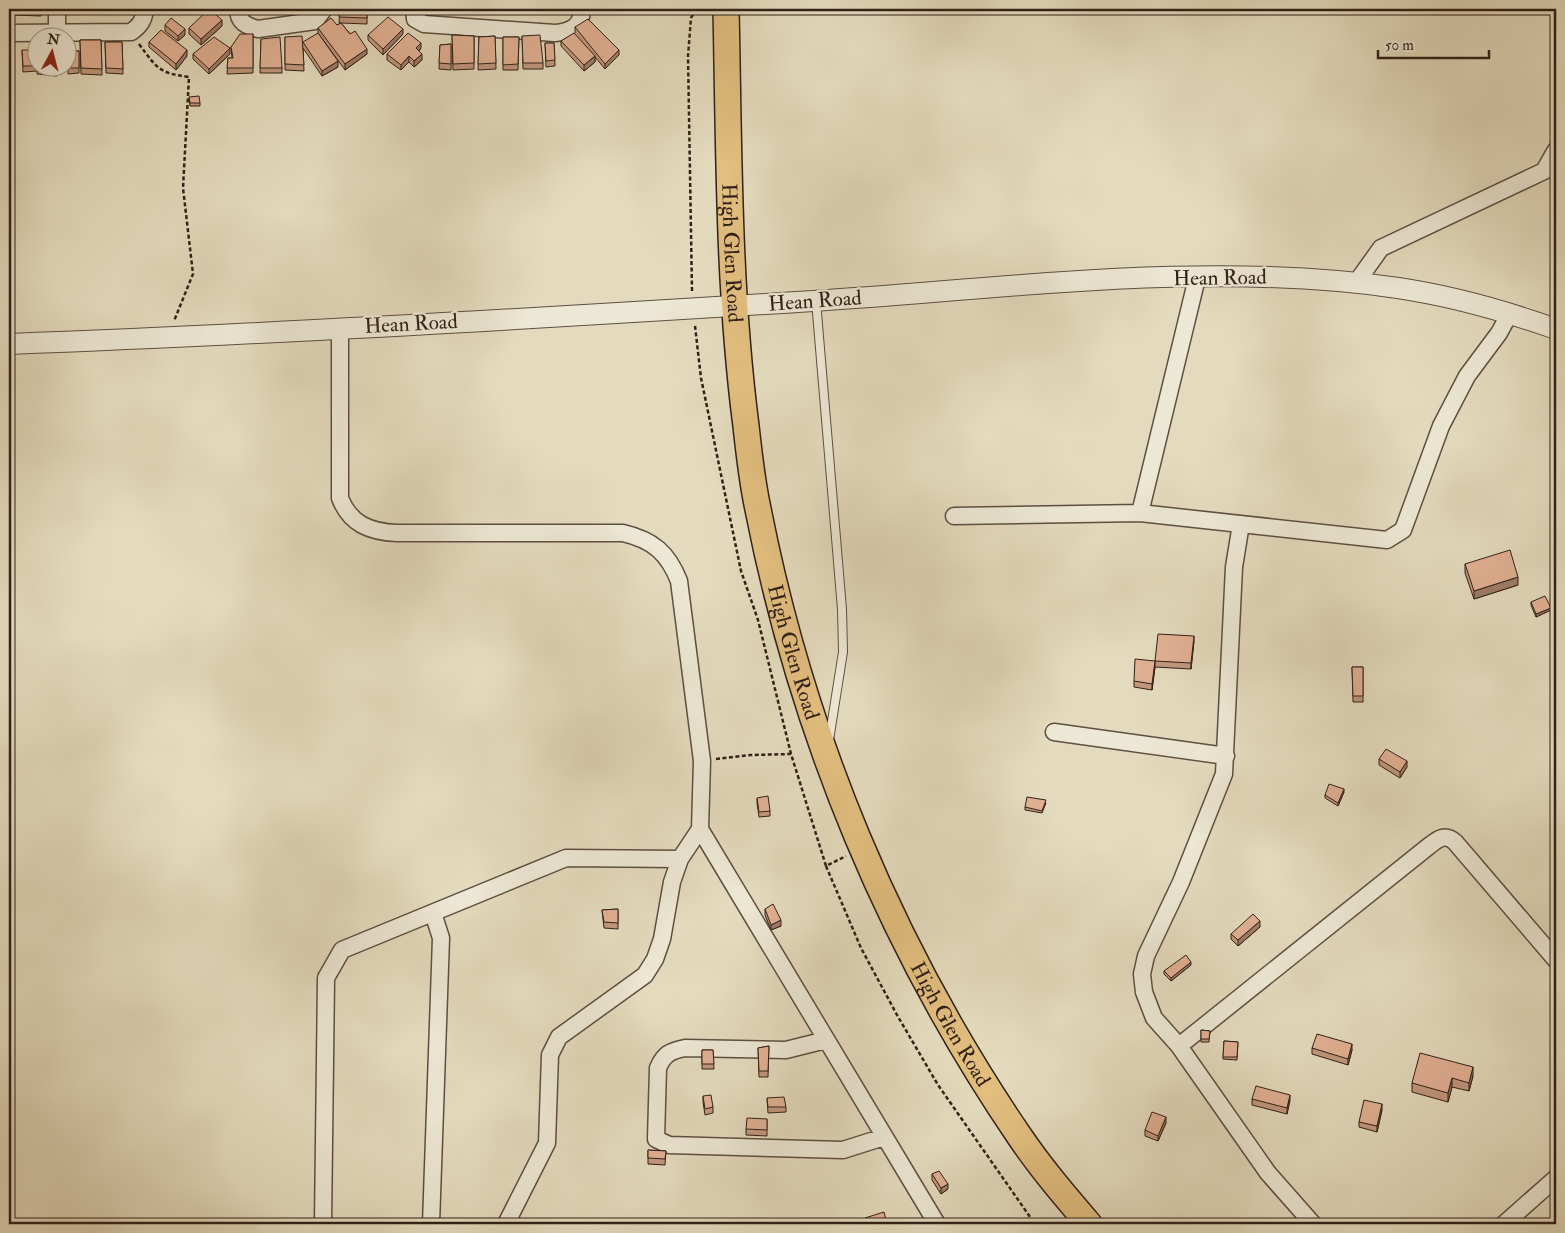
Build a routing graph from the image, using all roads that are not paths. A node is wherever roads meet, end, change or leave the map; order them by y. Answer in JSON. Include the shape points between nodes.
{"nodes":[{"id":1,"x":57,"y":9,"type":"edge"},
{"id":2,"x":145,"y":9,"type":"edge"},
{"id":3,"x":238,"y":9,"type":"edge"},
{"id":4,"x":324,"y":9,"type":"edge"},
{"id":5,"x":414,"y":9,"type":"edge"},
{"id":6,"x":582,"y":9,"type":"edge"},
{"id":7,"x":726,"y":9,"type":"edge"},
{"id":8,"x":57,"y":28,"type":"edge"},
{"id":9,"x":78,"y":32,"type":"edge"},
{"id":10,"x":9,"y":33,"type":"edge"},
{"id":11,"x":28,"y":33,"type":"edge"},
{"id":12,"x":1556,"y":150,"type":"edge"},
{"id":13,"x":1197,"y":278,"type":"junction"},
{"id":14,"x":1356,"y":283,"type":"junction"},
{"id":15,"x":816,"y":301,"type":"junction"},
{"id":16,"x":734,"y":306,"type":"junction"},
{"id":17,"x":1510,"y":313,"type":"junction"},
{"id":18,"x":340,"y":328,"type":"junction"},
{"id":19,"x":1556,"y":329,"type":"edge"},
{"id":20,"x":9,"y":344,"type":"edge"},
{"id":21,"x":1140,"y":513,"type":"junction"},
{"id":22,"x":954,"y":516,"type":"dead end"},
{"id":23,"x":1241,"y":524,"type":"junction"},
{"id":24,"x":1054,"y":732,"type":"dead end"},
{"id":25,"x":826,"y":756,"type":"junction"},
{"id":26,"x":1226,"y":756,"type":"junction"},
{"id":27,"x":700,"y":829,"type":"junction"},
{"id":28,"x":680,"y":859,"type":"junction"},
{"id":29,"x":433,"y":913,"type":"junction"},
{"id":30,"x":1556,"y":960,"type":"edge"},
{"id":31,"x":826,"y":1040,"type":"junction"},
{"id":32,"x":1179,"y":1046,"type":"junction"},
{"id":33,"x":884,"y":1137,"type":"junction"},
{"id":34,"x":1556,"y":1178,"type":"edge"},
{"id":35,"x":932,"y":1223,"type":"edge"},
{"id":36,"x":323,"y":1224,"type":"edge"},
{"id":37,"x":431,"y":1224,"type":"edge"},
{"id":38,"x":506,"y":1224,"type":"edge"},
{"id":39,"x":1089,"y":1224,"type":"edge"},
{"id":40,"x":1313,"y":1224,"type":"edge"},
{"id":41,"x":1504,"y":1224,"type":"edge"}],
"edges":[{"from":1,"to":8,"type":"street"},
{"from":2,"to":9,"type":"street","via":[[138,28],[131,32]]},
{"from":3,"to":4,"type":"street","via":[[242,21],[248,27],[258,29],[315,21]]},
{"from":5,"to":6,"type":"street","via":[[415,19],[424,24],[556,33],[578,24],[582,19]]},
{"from":7,"to":16,"type":"main road","name":"High Glen Road"},
{"from":10,"to":11,"type":"street"},
{"from":12,"to":14,"type":"street","via":[[1544,171],[1381,248]]},
{"from":13,"to":14,"type":"street","name":"Hean Road","via":[[1292,278]]},
{"from":13,"to":15,"type":"street","name":"Hean Road"},
{"from":13,"to":21,"type":"street"},
{"from":14,"to":17,"type":"street","name":"Hean Road","via":[[1400,288]]},
{"from":15,"to":16,"type":"street","name":"Hean Road"},
{"from":15,"to":25,"type":"lane","via":[[843,652]]},
{"from":16,"to":18,"type":"street","name":"Hean Road"},
{"from":16,"to":25,"type":"main road","name":"High Glen Road","via":[[739,374],[757,508],[788,636]]},
{"from":17,"to":19,"type":"street","name":"Hean Road"},
{"from":17,"to":23,"type":"street","via":[[1467,376],[1441,426],[1403,530],[1387,540]]},
{"from":18,"to":20,"type":"street","name":"Hean Road"},
{"from":18,"to":27,"type":"street","via":[[340,498],[353,520],[385,533],[623,533],[643,538],[673,566],[679,582],[702,761]]},
{"from":21,"to":22,"type":"street"},
{"from":21,"to":23,"type":"street"},
{"from":23,"to":26,"type":"street","via":[[1234,567]]},
{"from":24,"to":26,"type":"street"},
{"from":25,"to":39,"type":"main road","name":"High Glen Road","via":[[861,848],[910,953],[946,1019],[1022,1140]]},
{"from":26,"to":32,"type":"street","via":[[1224,774],[1181,882],[1146,956],[1142,974],[1144,992],[1154,1018]]},
{"from":27,"to":28,"type":"street"},
{"from":27,"to":31,"type":"street"},
{"from":28,"to":29,"type":"street","via":[[566,858]]},
{"from":28,"to":38,"type":"street","via":[[672,882],[662,939],[645,975],[559,1037],[550,1055],[547,1143]]},
{"from":29,"to":36,"type":"street","via":[[342,950],[326,978]]},
{"from":29,"to":37,"type":"street","via":[[441,938]]},
{"from":30,"to":32,"type":"street","via":[[1454,842],[1444,837]]},
{"from":31,"to":33,"type":"street"},
{"from":31,"to":33,"type":"street","via":[[786,1050],[685,1048],[669,1051],[658,1068],[656,1139],[670,1145],[843,1150]]},
{"from":32,"to":40,"type":"street","via":[[1268,1173]]},
{"from":33,"to":35,"type":"street"},
{"from":34,"to":41,"type":"street"}]}
